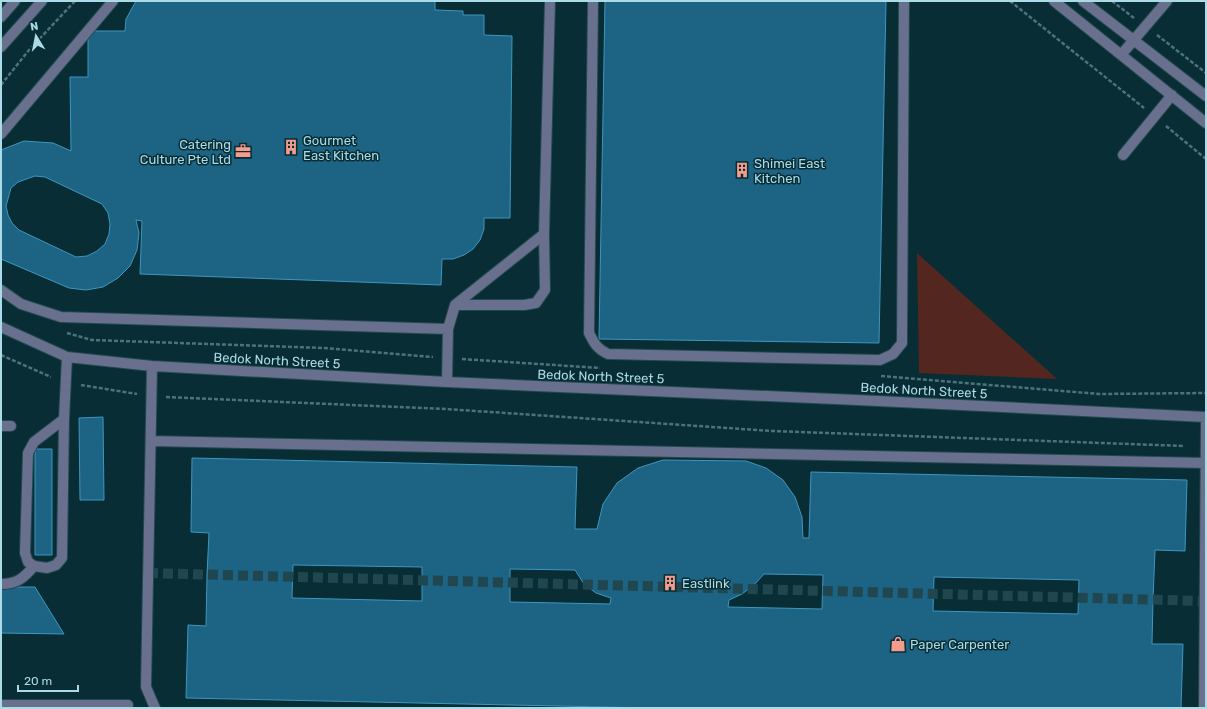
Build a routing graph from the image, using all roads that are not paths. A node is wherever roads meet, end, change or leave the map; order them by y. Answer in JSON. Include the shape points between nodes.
{"nodes":[{"id":1,"x":15,"y":1,"type":"edge"},
{"id":2,"x":42,"y":1,"type":"edge"},
{"id":3,"x":113,"y":1,"type":"edge"},
{"id":4,"x":550,"y":1,"type":"edge"},
{"id":5,"x":593,"y":1,"type":"edge"},
{"id":6,"x":904,"y":1,"type":"edge"},
{"id":7,"x":1054,"y":1,"type":"edge"},
{"id":8,"x":1083,"y":1,"type":"edge"},
{"id":9,"x":1167,"y":1,"type":"edge"},
{"id":10,"x":1,"y":17,"type":"edge"},
{"id":11,"x":1134,"y":40,"type":"junction"},
{"id":12,"x":1,"y":47,"type":"edge"},
{"id":13,"x":1121,"y":55,"type":"junction"},
{"id":14,"x":1172,"y":95,"type":"junction"},
{"id":15,"x":1206,"y":96,"type":"edge"},
{"id":16,"x":1206,"y":123,"type":"edge"},
{"id":17,"x":1,"y":134,"type":"edge"},
{"id":18,"x":1123,"y":155,"type":"dead end"},
{"id":19,"x":544,"y":234,"type":"junction"},
{"id":20,"x":1,"y":290,"type":"edge"},
{"id":21,"x":455,"y":305,"type":"junction"},
{"id":22,"x":1,"y":327,"type":"edge"},
{"id":23,"x":448,"y":329,"type":"junction"},
{"id":24,"x":67,"y":357,"type":"junction"},
{"id":25,"x":152,"y":366,"type":"junction"},
{"id":26,"x":447,"y":382,"type":"junction"},
{"id":27,"x":1206,"y":418,"type":"edge"},
{"id":28,"x":64,"y":419,"type":"junction"},
{"id":29,"x":151,"y":441,"type":"junction"},
{"id":30,"x":1206,"y":446,"type":"edge"},
{"id":31,"x":1206,"y":463,"type":"edge"},
{"id":32,"x":34,"y":566,"type":"junction"},
{"id":33,"x":1,"y":584,"type":"edge"},
{"id":34,"x":1,"y":705,"type":"edge"},
{"id":35,"x":128,"y":705,"type":"dead end"},
{"id":36,"x":155,"y":708,"type":"edge"},
{"id":37,"x":1204,"y":708,"type":"edge"}],
"edges":[{"from":1,"to":10,"type":"street"},
{"from":2,"to":12,"type":"street"},
{"from":3,"to":17,"type":"street"},
{"from":4,"to":19,"type":"street"},
{"from":5,"to":6,"type":"street","via":[[589,332],[595,346],[608,354],[880,360],[892,354],[902,343]]},
{"from":7,"to":13,"type":"street"},
{"from":8,"to":11,"type":"street"},
{"from":9,"to":11,"type":"street"},
{"from":11,"to":13,"type":"street"},
{"from":11,"to":15,"type":"street"},
{"from":13,"to":14,"type":"street"},
{"from":14,"to":16,"type":"street"},
{"from":14,"to":18,"type":"street"},
{"from":19,"to":21,"type":"street"},
{"from":19,"to":21,"type":"street","via":[[545,290],[536,303]]},
{"from":20,"to":23,"type":"street","via":[[21,304],[61,317]]},
{"from":21,"to":23,"type":"street"},
{"from":22,"to":24,"type":"street","name":"Bedok North Street 5"},
{"from":23,"to":26,"type":"street"},
{"from":24,"to":25,"type":"street","name":"Bedok North Street 5"},
{"from":24,"to":28,"type":"street"},
{"from":25,"to":26,"type":"street","name":"Bedok North Street 5"},
{"from":25,"to":29,"type":"street"},
{"from":26,"to":27,"type":"street","name":"Bedok North Street 5"},
{"from":27,"to":30,"type":"street"},
{"from":28,"to":32,"type":"street","via":[[34,442],[28,453],[25,552],[28,562]]},
{"from":28,"to":32,"type":"street","via":[[62,558],[56,565],[47,568]]},
{"from":29,"to":31,"type":"street"},
{"from":29,"to":36,"type":"street","via":[[146,687]]},
{"from":30,"to":31,"type":"street"},
{"from":31,"to":37,"type":"street"},
{"from":32,"to":33,"type":"street","via":[[25,577],[16,582]]},
{"from":34,"to":35,"type":"street"}]}
